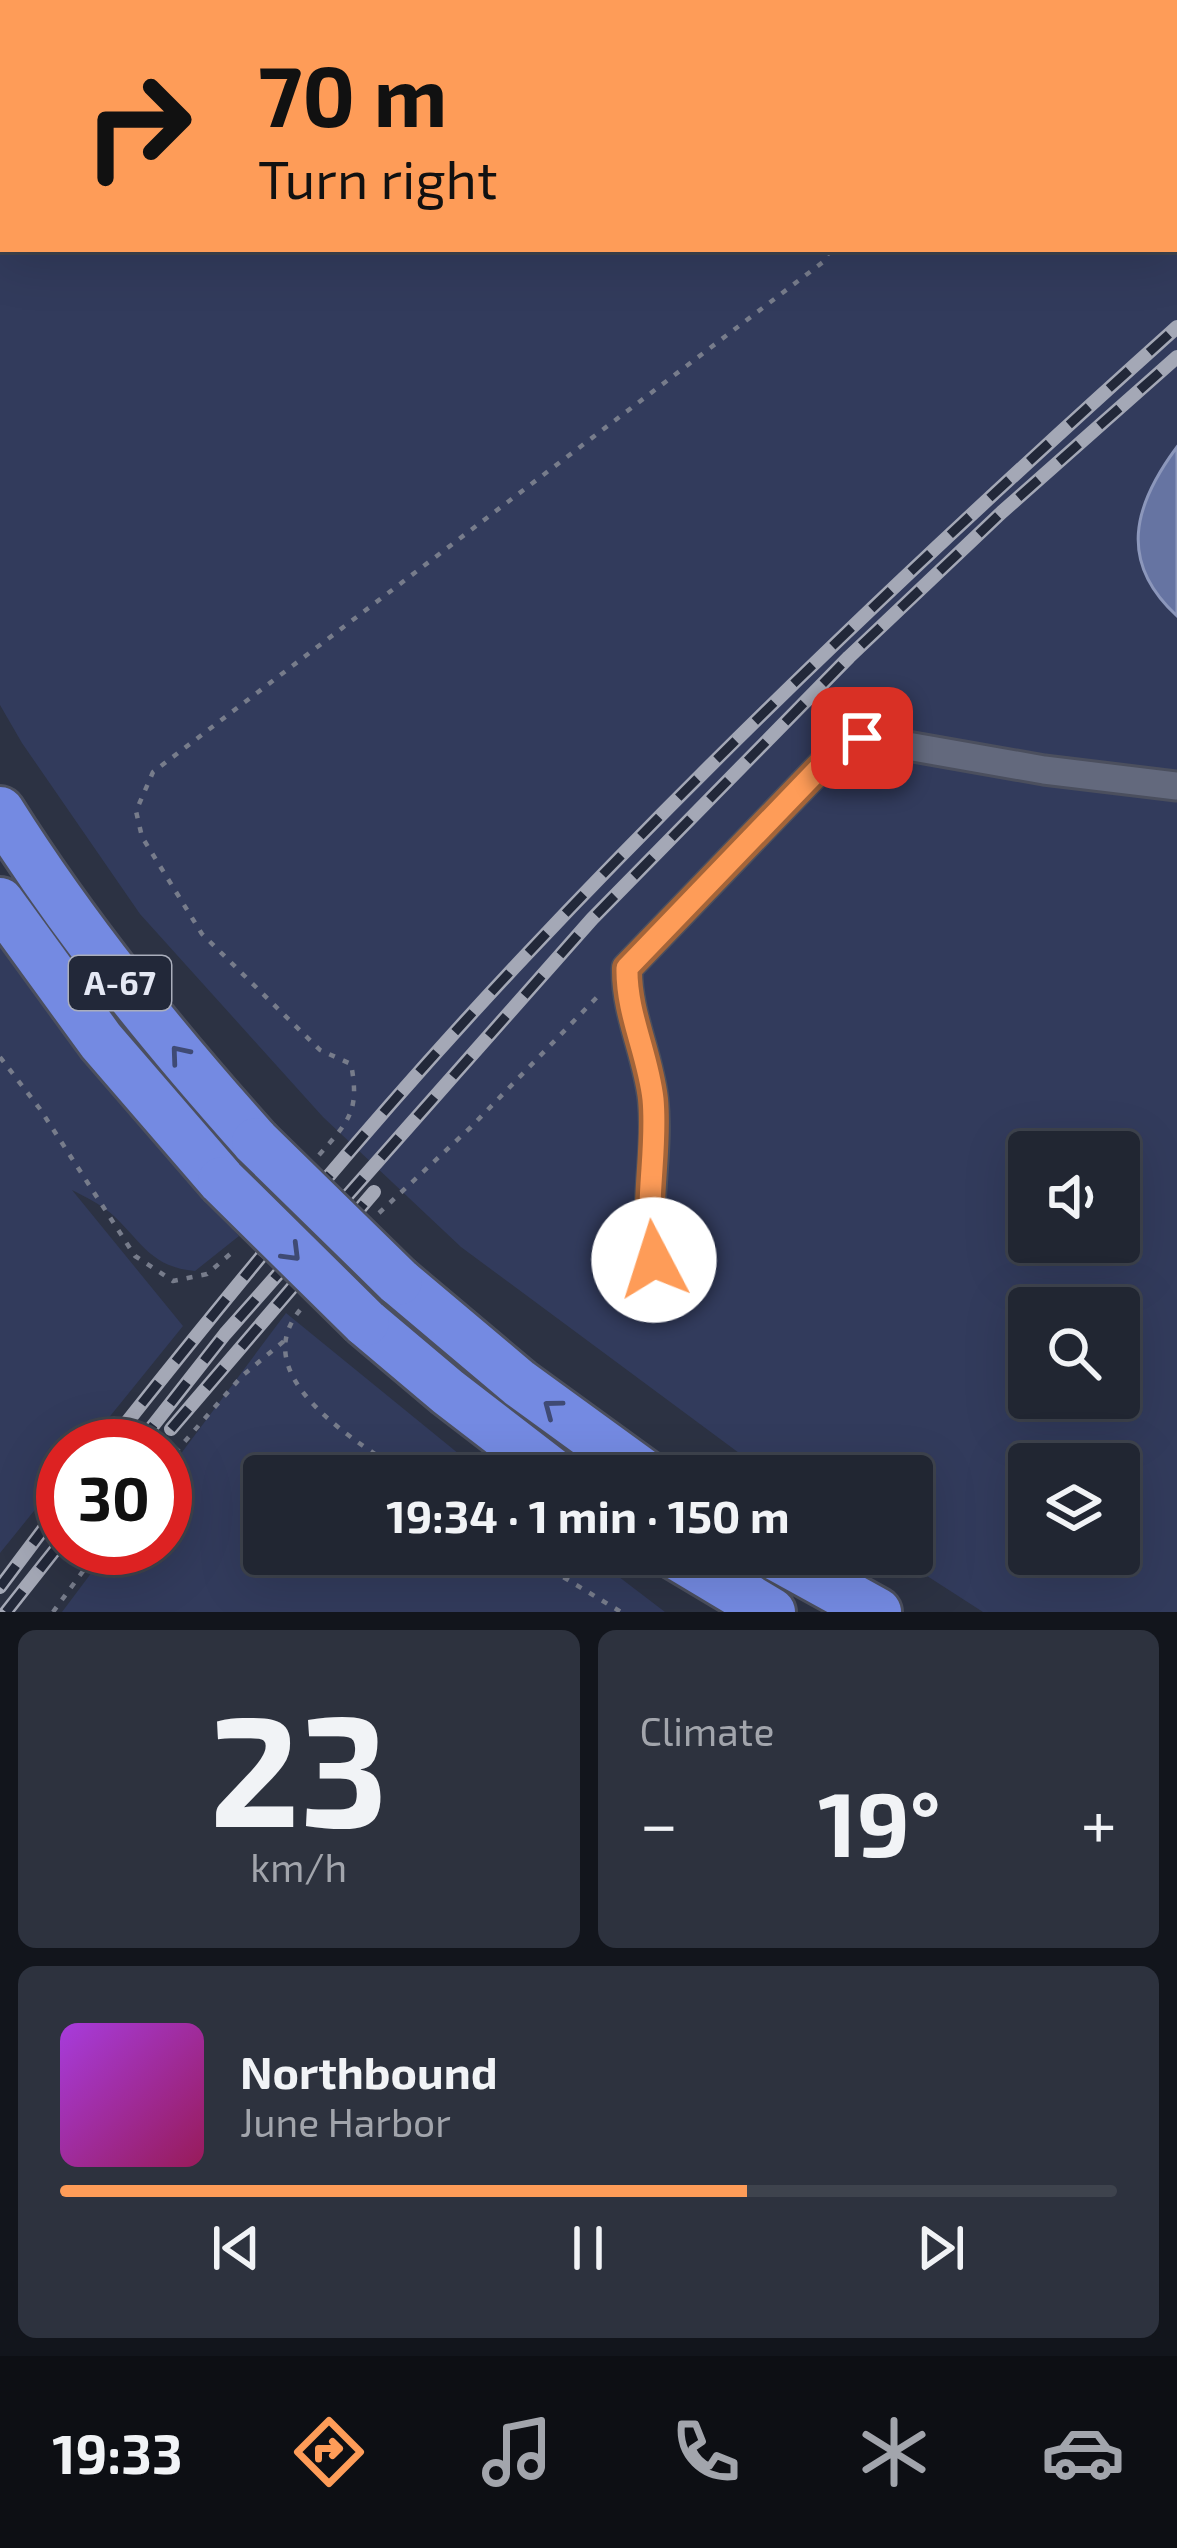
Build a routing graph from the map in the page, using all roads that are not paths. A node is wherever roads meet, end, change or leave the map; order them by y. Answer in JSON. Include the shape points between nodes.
{"nodes":[{"id":1,"x":1177,"y":786,"type":"edge"},
{"id":2,"x":0,"y":812,"type":"edge"},
{"id":3,"x":0,"y":902,"type":"edge"},
{"id":4,"x":654,"y":1260,"type":"dead end"},
{"id":5,"x":530,"y":1455,"type":"edge"},
{"id":6,"x":618,"y":1455,"type":"edge"},
{"id":7,"x":709,"y":1575,"type":"edge"},
{"id":8,"x":810,"y":1575,"type":"edge"},
{"id":9,"x":771,"y":1612,"type":"edge"},
{"id":10,"x":877,"y":1612,"type":"edge"}],
"edges":[{"from":1,"to":4,"type":"street","via":[[862,738],[834,753],[627,968],[626,994],[653,1100],[647,1227]]},
{"from":6,"to":2,"type":"highway","number":"A-67","one_way":true,"bridge":true,"via":[[398,1281],[256,1142],[121,983]]},
{"from":3,"to":5,"type":"highway","number":"A-67","one_way":true,"bridge":true,"via":[[101,1042],[222,1181],[365,1322]]},
{"from":7,"to":9,"type":"highway"},
{"from":8,"to":10,"type":"highway"}]}
